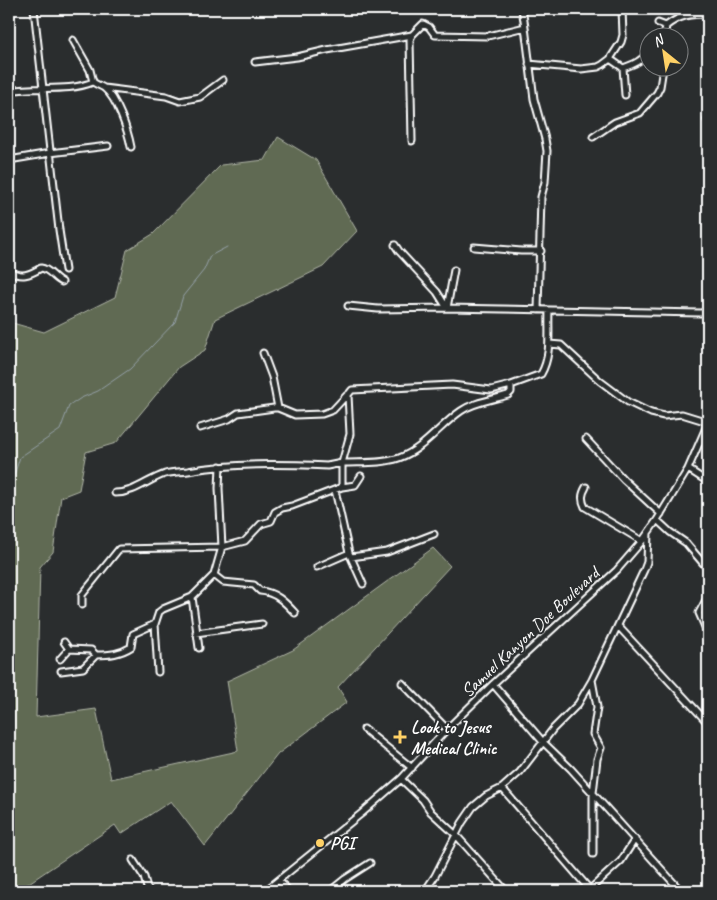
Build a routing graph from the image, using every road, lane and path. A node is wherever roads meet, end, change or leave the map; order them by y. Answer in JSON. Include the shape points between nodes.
{"nodes":[{"id":1,"x":34,"y":9,"type":"edge"},
{"id":2,"x":522,"y":9,"type":"edge"},
{"id":3,"x":622,"y":9,"type":"edge"},
{"id":4,"x":708,"y":14,"type":"edge"},
{"id":5,"x":658,"y":23,"type":"dead end"},
{"id":6,"x":666,"y":26,"type":"joint"},
{"id":7,"x":525,"y":27,"type":"junction"},
{"id":8,"x":412,"y":34,"type":"junction"},
{"id":9,"x":73,"y":40,"type":"dead end"},
{"id":10,"x":610,"y":59,"type":"junction"},
{"id":11,"x":255,"y":62,"type":"dead end"},
{"id":12,"x":640,"y":62,"type":"edge"},
{"id":13,"x":529,"y":64,"type":"junction"},
{"id":14,"x":623,"y":68,"type":"junction"},
{"id":15,"x":661,"y":78,"type":"edge"},
{"id":16,"x":223,"y":80,"type":"dead end"},
{"id":17,"x":93,"y":82,"type":"junction"},
{"id":18,"x":42,"y":87,"type":"junction"},
{"id":19,"x":104,"y":88,"type":"junction"},
{"id":20,"x":9,"y":91,"type":"edge"},
{"id":21,"x":625,"y":95,"type":"dead end"},
{"id":22,"x":592,"y":137,"type":"dead end"},
{"id":23,"x":412,"y":141,"type":"dead end"},
{"id":24,"x":108,"y":146,"type":"dead end"},
{"id":25,"x":131,"y":147,"type":"dead end"},
{"id":26,"x":50,"y":153,"type":"junction"},
{"id":27,"x":9,"y":160,"type":"edge"},
{"id":28,"x":395,"y":245,"type":"dead end"},
{"id":29,"x":474,"y":248,"type":"dead end"},
{"id":30,"x":541,"y":251,"type":"junction"},
{"id":31,"x":65,"y":270,"type":"dead end"},
{"id":32,"x":454,"y":270,"type":"dead end"},
{"id":33,"x":9,"y":271,"type":"edge"},
{"id":34,"x":62,"y":282,"type":"dead end"},
{"id":35,"x":348,"y":306,"type":"dead end"},
{"id":36,"x":447,"y":308,"type":"junction"},
{"id":37,"x":538,"y":310,"type":"junction"},
{"id":38,"x":549,"y":311,"type":"junction"},
{"id":39,"x":708,"y":312,"type":"edge"},
{"id":40,"x":549,"y":344,"type":"junction"},
{"id":41,"x":263,"y":353,"type":"dead end"},
{"id":42,"x":511,"y":385,"type":"junction"},
{"id":43,"x":348,"y":395,"type":"junction"},
{"id":44,"x":278,"y":408,"type":"junction"},
{"id":45,"x":708,"y":422,"type":"edge"},
{"id":46,"x":200,"y":428,"type":"dead end"},
{"id":47,"x":586,"y":439,"type":"dead end"},
{"id":48,"x":342,"y":463,"type":"junction"},
{"id":49,"x":220,"y":466,"type":"junction"},
{"id":50,"x":688,"y":469,"type":"junction"},
{"id":51,"x":362,"y":476,"type":"dead end"},
{"id":52,"x":708,"y":482,"type":"edge"},
{"id":53,"x":342,"y":487,"type":"junction"},
{"id":54,"x":586,"y":487,"type":"dead end"},
{"id":55,"x":335,"y":490,"type":"junction"},
{"id":56,"x":115,"y":493,"type":"dead end"},
{"id":57,"x":660,"y":514,"type":"junction"},
{"id":58,"x":657,"y":520,"type":"junction"},
{"id":59,"x":648,"y":533,"type":"junction"},
{"id":60,"x":434,"y":534,"type":"dead end"},
{"id":61,"x":642,"y":541,"type":"junction"},
{"id":62,"x":222,"y":547,"type":"junction"},
{"id":63,"x":350,"y":555,"type":"junction"},
{"id":64,"x":317,"y":567,"type":"dead end"},
{"id":65,"x":708,"y":569,"type":"edge"},
{"id":66,"x":214,"y":575,"type":"junction"},
{"id":67,"x":363,"y":584,"type":"dead end"},
{"id":68,"x":708,"y":596,"type":"edge"},
{"id":69,"x":192,"y":597,"type":"junction"},
{"id":70,"x":82,"y":606,"type":"dead end"},
{"id":71,"x":295,"y":613,"type":"dead end"},
{"id":72,"x":155,"y":624,"type":"junction"},
{"id":73,"x":262,"y":624,"type":"dead end"},
{"id":74,"x":618,"y":626,"type":"junction"},
{"id":75,"x":196,"y":633,"type":"junction"},
{"id":76,"x":708,"y":634,"type":"edge"},
{"id":77,"x":64,"y":642,"type":"dead end"},
{"id":78,"x":198,"y":648,"type":"dead end"},
{"id":79,"x":69,"y":649,"type":"junction"},
{"id":80,"x":96,"y":655,"type":"junction"},
{"id":81,"x":60,"y":659,"type":"dead end"},
{"id":82,"x":60,"y":671,"type":"dead end"},
{"id":83,"x":158,"y":672,"type":"dead end"},
{"id":84,"x":592,"y":680,"type":"junction"},
{"id":85,"x":402,"y":684,"type":"dead end"},
{"id":86,"x":493,"y":684,"type":"junction"},
{"id":87,"x":708,"y":723,"type":"edge"},
{"id":88,"x":364,"y":729,"type":"dead end"},
{"id":89,"x":447,"y":729,"type":"junction"},
{"id":90,"x":543,"y":742,"type":"junction"},
{"id":91,"x":412,"y":768,"type":"junction"},
{"id":92,"x":401,"y":779,"type":"junction"},
{"id":93,"x":502,"y":788,"type":"junction"},
{"id":94,"x":593,"y":793,"type":"junction"},
{"id":95,"x":456,"y":835,"type":"junction"},
{"id":96,"x":635,"y":840,"type":"junction"},
{"id":97,"x":593,"y":854,"type":"dead end"},
{"id":98,"x":133,"y":860,"type":"dead end"},
{"id":99,"x":370,"y":863,"type":"dead end"},
{"id":100,"x":279,"y":880,"type":"junction"},
{"id":101,"x":589,"y":890,"type":"edge"},
{"id":102,"x":150,"y":891,"type":"edge"},
{"id":103,"x":265,"y":891,"type":"edge"},
{"id":104,"x":289,"y":891,"type":"edge"},
{"id":105,"x":330,"y":891,"type":"edge"},
{"id":106,"x":424,"y":891,"type":"edge"},
{"id":107,"x":506,"y":891,"type":"edge"},
{"id":108,"x":681,"y":891,"type":"edge"}],
"edges":[{"from":1,"to":18,"type":"street"},
{"from":2,"to":7,"type":"street"},
{"from":3,"to":10,"type":"street","via":[[623,35]]},
{"from":4,"to":6,"type":"street","via":[[676,18]]},
{"from":5,"to":6,"type":"street"},
{"from":7,"to":8,"type":"street","via":[[488,36],[435,35],[423,24]]},
{"from":7,"to":13,"type":"street"},
{"from":8,"to":11,"type":"street"},
{"from":8,"to":23,"type":"street"},
{"from":9,"to":17,"type":"street"},
{"from":10,"to":13,"type":"street","via":[[598,67]]},
{"from":10,"to":14,"type":"street"},
{"from":12,"to":14,"type":"street"},
{"from":13,"to":30,"type":"street","via":[[547,151]]},
{"from":14,"to":21,"type":"street"},
{"from":15,"to":22,"type":"street","via":[[657,93],[640,113],[615,122]]},
{"from":16,"to":19,"type":"street","via":[[200,97],[180,101],[166,96]]},
{"from":17,"to":18,"type":"street","via":[[77,87]]},
{"from":17,"to":19,"type":"street"},
{"from":18,"to":20,"type":"street"},
{"from":18,"to":26,"type":"street"},
{"from":19,"to":25,"type":"street","via":[[127,127]]},
{"from":24,"to":26,"type":"street"},
{"from":26,"to":27,"type":"street"},
{"from":26,"to":31,"type":"street"},
{"from":28,"to":36,"type":"street"},
{"from":29,"to":30,"type":"street"},
{"from":30,"to":37,"type":"street"},
{"from":32,"to":36,"type":"street"},
{"from":33,"to":34,"type":"street","via":[[23,276],[46,269]]},
{"from":35,"to":36,"type":"street"},
{"from":36,"to":37,"type":"street"},
{"from":37,"to":38,"type":"street"},
{"from":38,"to":39,"type":"street"},
{"from":38,"to":40,"type":"street"},
{"from":40,"to":42,"type":"street","via":[[541,374]]},
{"from":40,"to":45,"type":"street","via":[[561,345],[628,402],[664,416],[682,414]]},
{"from":41,"to":44,"type":"street"},
{"from":42,"to":43,"type":"street","via":[[491,390],[452,385],[358,389]]},
{"from":42,"to":48,"type":"street","via":[[508,395],[462,410],[413,452],[384,462]]},
{"from":43,"to":44,"type":"street","via":[[333,410],[322,414],[295,415]]},
{"from":43,"to":48,"type":"street","via":[[350,434]]},
{"from":44,"to":46,"type":"street","via":[[238,413]]},
{"from":45,"to":50,"type":"street","name":"Samuel Kanyon Doe Boulevard"},
{"from":47,"to":57,"type":"street"},
{"from":48,"to":49,"type":"street","via":[[327,466]]},
{"from":48,"to":53,"type":"street"},
{"from":49,"to":56,"type":"street","via":[[165,474],[139,488]]},
{"from":49,"to":62,"type":"street","via":[[218,488]]},
{"from":50,"to":52,"type":"street"},
{"from":50,"to":57,"type":"street","name":"Samuel Kanyon Doe Boulevard"},
{"from":51,"to":53,"type":"street","via":[[355,485]]},
{"from":53,"to":55,"type":"street"},
{"from":54,"to":61,"type":"street","via":[[582,494],[585,507]]},
{"from":55,"to":62,"type":"street","via":[[282,508],[245,541]]},
{"from":55,"to":63,"type":"street"},
{"from":57,"to":58,"type":"street","name":"Samuel Kanyon Doe Boulevard"},
{"from":58,"to":59,"type":"street","name":"Samuel Kanyon Doe Boulevard"},
{"from":58,"to":65,"type":"street","via":[[686,543]]},
{"from":59,"to":61,"type":"street","name":"Samuel Kanyon Doe Boulevard"},
{"from":59,"to":74,"type":"street","via":[[647,562]]},
{"from":60,"to":63,"type":"street","via":[[387,552]]},
{"from":61,"to":86,"type":"street","name":"Samuel Kanyon Doe Boulevard","via":[[617,570]]},
{"from":62,"to":66,"type":"street"},
{"from":62,"to":70,"type":"street","via":[[119,549],[82,595]]},
{"from":63,"to":64,"type":"street"},
{"from":63,"to":67,"type":"street"},
{"from":66,"to":69,"type":"street"},
{"from":66,"to":71,"type":"street","via":[[223,582],[254,585],[260,591],[269,592]]},
{"from":68,"to":76,"type":"street","via":[[699,612]]},
{"from":69,"to":72,"type":"street","via":[[159,612]]},
{"from":69,"to":75,"type":"street"},
{"from":72,"to":80,"type":"street","via":[[133,634],[128,649],[117,654]]},
{"from":72,"to":83,"type":"street"},
{"from":73,"to":75,"type":"street"},
{"from":74,"to":84,"type":"street"},
{"from":74,"to":87,"type":"street"},
{"from":75,"to":78,"type":"street"},
{"from":77,"to":79,"type":"street"},
{"from":79,"to":80,"type":"street","via":[[91,650]]},
{"from":79,"to":81,"type":"street"},
{"from":80,"to":82,"type":"street","via":[[84,668]]},
{"from":84,"to":90,"type":"street","via":[[578,704]]},
{"from":84,"to":94,"type":"street","via":[[597,707],[593,734],[601,748]]},
{"from":85,"to":89,"type":"street"},
{"from":86,"to":89,"type":"street","name":"Samuel Kanyon Doe Boulevard"},
{"from":86,"to":90,"type":"street"},
{"from":88,"to":91,"type":"street"},
{"from":89,"to":91,"type":"street","name":"Samuel Kanyon Doe Boulevard"},
{"from":90,"to":93,"type":"street","via":[[520,772]]},
{"from":90,"to":94,"type":"street"},
{"from":91,"to":92,"type":"street","name":"Samuel Kanyon Doe Boulevard"},
{"from":92,"to":95,"type":"street"},
{"from":92,"to":100,"type":"street","name":"Samuel Kanyon Doe Boulevard"},
{"from":93,"to":95,"type":"street","via":[[473,807]]},
{"from":93,"to":101,"type":"street"},
{"from":94,"to":96,"type":"street"},
{"from":94,"to":97,"type":"street"},
{"from":95,"to":106,"type":"street"},
{"from":95,"to":107,"type":"street"},
{"from":96,"to":101,"type":"street","via":[[621,861]]},
{"from":96,"to":108,"type":"street"},
{"from":98,"to":102,"type":"street"},
{"from":99,"to":105,"type":"street"},
{"from":100,"to":103,"type":"street","name":"Samuel Kanyon Doe Boulevard"},
{"from":100,"to":104,"type":"street"}]}
